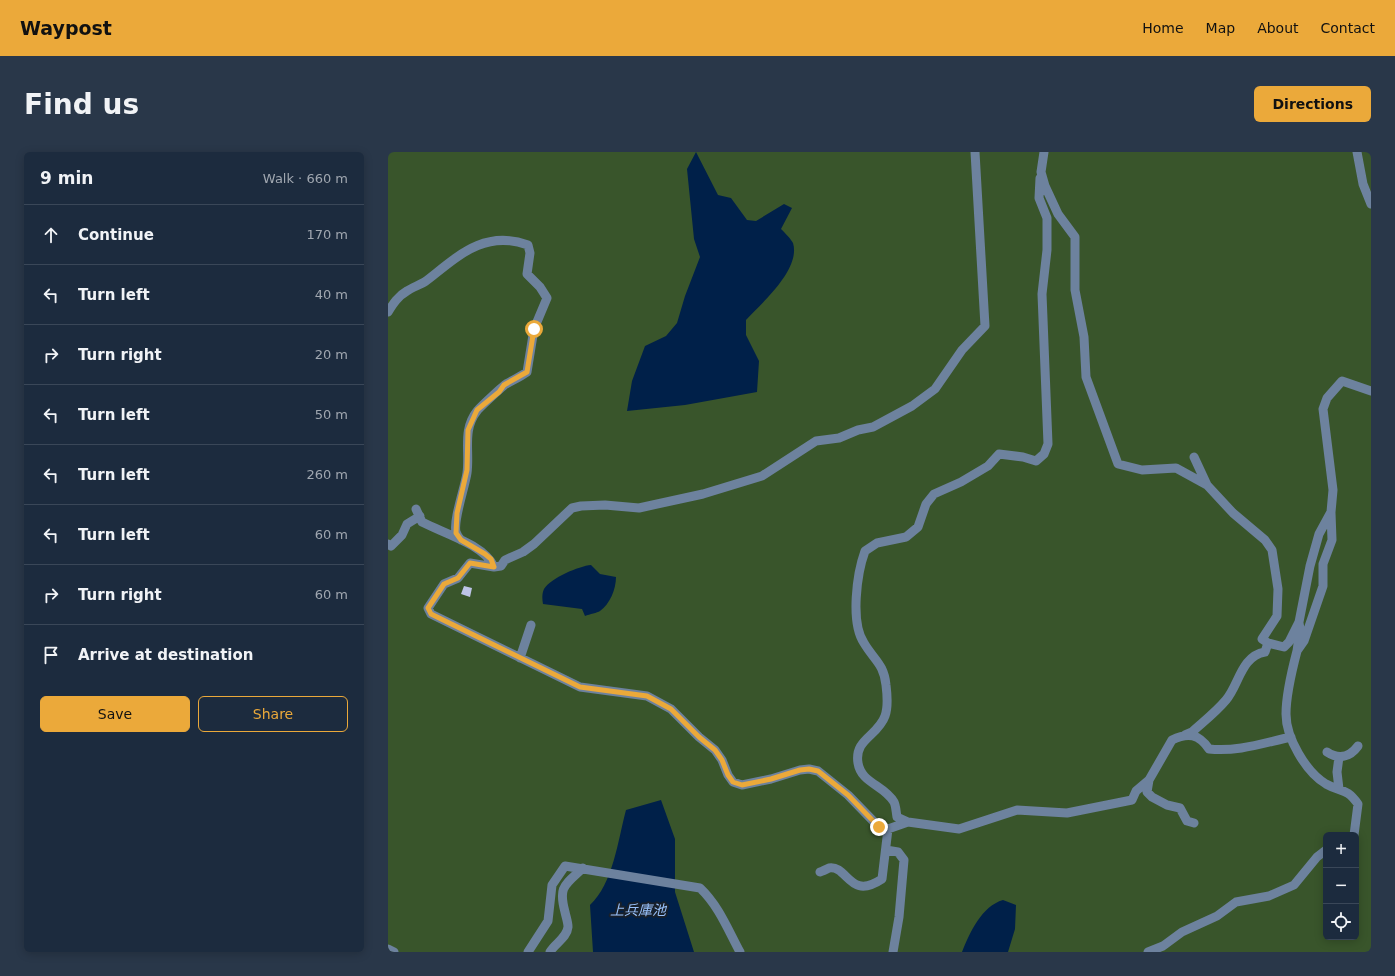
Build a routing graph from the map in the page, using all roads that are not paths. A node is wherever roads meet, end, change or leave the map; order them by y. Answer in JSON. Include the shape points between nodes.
{"nodes":[{"id":1,"x":975,"y":152,"type":"edge"},
{"id":2,"x":1044,"y":152,"type":"edge"},
{"id":3,"x":1357,"y":152,"type":"edge"},
{"id":4,"x":1041,"y":172,"type":"junction"},
{"id":5,"x":1371,"y":204,"type":"edge"},
{"id":6,"x":388,"y":312,"type":"edge"},
{"id":7,"x":1371,"y":391,"type":"edge"},
{"id":8,"x":1194,"y":458,"type":"dead end"},
{"id":9,"x":1207,"y":484,"type":"junction"},
{"id":10,"x":1331,"y":512,"type":"junction"},
{"id":11,"x":461,"y":540,"type":"junction"},
{"id":12,"x":388,"y":544,"type":"edge"},
{"id":13,"x":494,"y":567,"type":"junction"},
{"id":14,"x":1299,"y":622,"type":"junction"},
{"id":15,"x":531,"y":625,"type":"dead end"},
{"id":16,"x":1268,"y":643,"type":"junction"},
{"id":17,"x":1297,"y":651,"type":"junction"},
{"id":18,"x":520,"y":658,"type":"junction"},
{"id":19,"x":1185,"y":734,"type":"junction"},
{"id":20,"x":1291,"y":737,"type":"junction"},
{"id":21,"x":1358,"y":746,"type":"dead end"},
{"id":22,"x":1327,"y":752,"type":"dead end"},
{"id":23,"x":1339,"y":757,"type":"junction"},
{"id":24,"x":1149,"y":780,"type":"junction"},
{"id":25,"x":1339,"y":789,"type":"junction"},
{"id":26,"x":908,"y":822,"type":"junction"},
{"id":27,"x":1194,"y":822,"type":"dead end"},
{"id":28,"x":888,"y":829,"type":"junction"},
{"id":29,"x":1354,"y":832,"type":"edge"},
{"id":30,"x":886,"y":850,"type":"junction"},
{"id":31,"x":1323,"y":852,"type":"edge"},
{"id":32,"x":583,"y":868,"type":"junction"},
{"id":33,"x":820,"y":872,"type":"dead end"},
{"id":34,"x":388,"y":949,"type":"edge"},
{"id":35,"x":394,"y":952,"type":"edge"},
{"id":36,"x":528,"y":952,"type":"edge"},
{"id":37,"x":550,"y":952,"type":"edge"},
{"id":38,"x":740,"y":952,"type":"edge"},
{"id":39,"x":893,"y":952,"type":"edge"},
{"id":40,"x":1148,"y":952,"type":"edge"}],
"edges":[{"from":1,"to":13,"type":"lane","via":[[985,326],[962,350],[935,389],[912,406],[873,427],[839,438],[816,441],[762,476],[703,494],[639,508],[605,505],[572,508],[534,544],[505,560],[501,566]]},
{"from":2,"to":4,"type":"lane"},
{"from":3,"to":5,"type":"lane","via":[[1363,184]]},
{"from":4,"to":9,"type":"lane","via":[[1051,201],[1075,237],[1075,290],[1084,337],[1086,377],[1118,464],[1142,470],[1176,468]]},
{"from":4,"to":26,"type":"lane","via":[[1039,198],[1047,218],[1047,250],[1042,294],[1048,444],[1044,454],[1036,461],[999,454],[988,466],[934,494],[926,504],[918,527],[906,537],[877,543],[865,551],[859,566],[858,626],[863,643],[883,668],[886,686],[886,715],[878,729],[860,745],[857,753],[860,774],[886,793],[894,802],[897,816]]},
{"from":6,"to":11,"type":"lane","via":[[397,298],[423,283],[464,251],[499,240],[528,246],[530,253],[527,274],[547,298],[534,329],[527,372],[504,385],[477,410],[471,420],[467,442],[467,470],[457,513],[456,533]]},
{"from":7,"to":10,"type":"lane","via":[[1342,381],[1327,398],[1323,409],[1333,490]]},
{"from":8,"to":9,"type":"lane"},
{"from":9,"to":16,"type":"lane","via":[[1272,550],[1278,589],[1277,616],[1262,639]]},
{"from":10,"to":14,"type":"lane","via":[[1319,534],[1306,582]]},
{"from":10,"to":17,"type":"lane","via":[[1332,540],[1323,564],[1323,586],[1304,641]]},
{"from":11,"to":12,"type":"lane","via":[[422,522],[418,512],[392,546]]},
{"from":11,"to":13,"type":"lane","via":[[485,554],[491,559]]},
{"from":13,"to":18,"type":"lane","via":[[470,563],[458,578],[444,584],[428,608],[431,614]]},
{"from":14,"to":16,"type":"lane","via":[[1284,647]]},
{"from":14,"to":17,"type":"lane"},
{"from":15,"to":18,"type":"lane"},
{"from":16,"to":19,"type":"lane","via":[[1265,652],[1257,653],[1250,658],[1226,700],[1192,732]]},
{"from":17,"to":20,"type":"lane","via":[[1286,714]]},
{"from":18,"to":28,"type":"lane","via":[[580,687],[647,696],[671,709],[715,750],[733,782],[742,785],[800,770],[818,771],[848,795],[879,827]]},
{"from":19,"to":20,"type":"lane","via":[[1203,740],[1209,749],[1221,750],[1238,750]]},
{"from":19,"to":24,"type":"lane","via":[[1172,740]]},
{"from":20,"to":25,"type":"lane","via":[[1296,749],[1314,774],[1326,784]]},
{"from":21,"to":23,"type":"lane","via":[[1354,752]]},
{"from":22,"to":23,"type":"lane"},
{"from":23,"to":25,"type":"lane"},
{"from":24,"to":26,"type":"lane","via":[[1136,791],[1132,800],[1093,809],[1067,813],[1017,810],[959,829]]},
{"from":24,"to":27,"type":"lane","via":[[1147,792],[1152,797],[1180,808],[1187,821]]},
{"from":25,"to":29,"type":"lane","via":[[1350,793],[1358,804]]},
{"from":26,"to":28,"type":"lane"},
{"from":28,"to":30,"type":"lane"},
{"from":30,"to":33,"type":"lane","via":[[882,879],[872,886],[864,888],[835,869]]},
{"from":30,"to":39,"type":"lane","via":[[898,852],[904,860]]},
{"from":31,"to":40,"type":"lane","via":[[1294,885],[1269,896],[1236,902],[1217,916],[1182,932],[1164,946]]},
{"from":32,"to":36,"type":"lane","via":[[565,866],[552,885],[548,921]]},
{"from":32,"to":37,"type":"lane","via":[[564,886],[561,896],[568,928],[564,938],[553,946]]},
{"from":32,"to":38,"type":"lane","via":[[700,888],[711,898]]},
{"from":34,"to":35,"type":"lane"}]}
